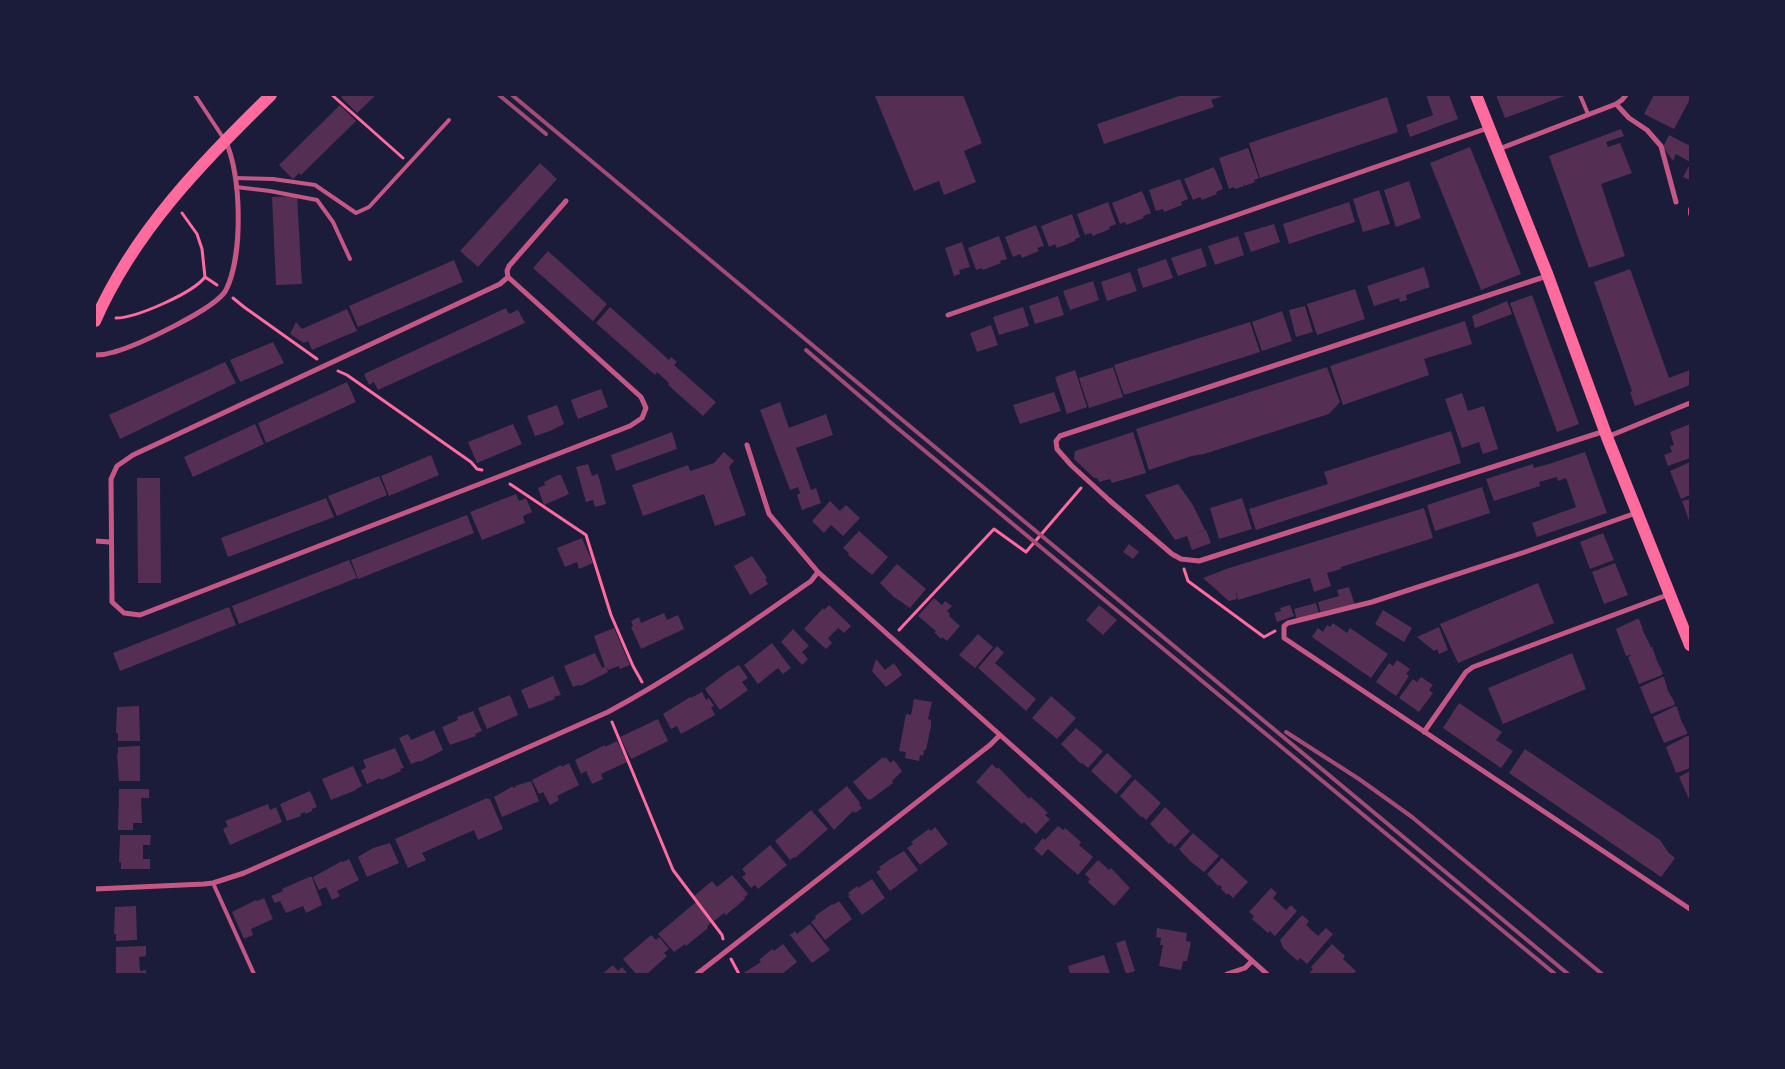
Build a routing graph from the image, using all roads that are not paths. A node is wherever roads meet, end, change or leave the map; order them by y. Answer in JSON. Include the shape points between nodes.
{"nodes":[{"id":1,"x":195,"y":95,"type":"edge"},
{"id":2,"x":271,"y":95,"type":"edge"},
{"id":3,"x":1476,"y":95,"type":"edge"},
{"id":4,"x":1580,"y":95,"type":"edge"},
{"id":5,"x":1626,"y":95,"type":"edge"},
{"id":6,"x":1616,"y":104,"type":"junction"},
{"id":7,"x":1588,"y":114,"type":"junction"},
{"id":8,"x":449,"y":120,"type":"dead end"},
{"id":9,"x":1489,"y":127,"type":"junction"},
{"id":10,"x":225,"y":140,"type":"junction"},
{"id":11,"x":1498,"y":149,"type":"junction"},
{"id":12,"x":235,"y":178,"type":"junction"},
{"id":13,"x":236,"y":187,"type":"junction"},
{"id":14,"x":566,"y":202,"type":"dead end"},
{"id":15,"x":1676,"y":202,"type":"dead end"},
{"id":16,"x":1690,"y":209,"type":"edge"},
{"id":17,"x":1690,"y":214,"type":"edge"},
{"id":18,"x":350,"y":260,"type":"dead end"},
{"id":19,"x":1548,"y":276,"type":"junction"},
{"id":20,"x":508,"y":277,"type":"junction"},
{"id":21,"x":948,"y":315,"type":"dead end"},
{"id":22,"x":95,"y":321,"type":"edge"},
{"id":23,"x":95,"y":355,"type":"edge"},
{"id":24,"x":1690,"y":403,"type":"edge"},
{"id":25,"x":1606,"y":434,"type":"junction"},
{"id":26,"x":747,"y":445,"type":"dead end"},
{"id":27,"x":1637,"y":512,"type":"junction"},
{"id":28,"x":95,"y":541,"type":"edge"},
{"id":29,"x":110,"y":542,"type":"junction"},
{"id":30,"x":818,"y":572,"type":"junction"},
{"id":31,"x":1670,"y":594,"type":"junction"},
{"id":32,"x":1690,"y":644,"type":"edge"},
{"id":33,"x":1424,"y":732,"type":"junction"},
{"id":34,"x":1000,"y":735,"type":"junction"},
{"id":35,"x":213,"y":883,"type":"junction"},
{"id":36,"x":95,"y":889,"type":"edge"},
{"id":37,"x":1690,"y":909,"type":"edge"},
{"id":38,"x":1252,"y":961,"type":"junction"},
{"id":39,"x":254,"y":974,"type":"edge"},
{"id":40,"x":697,"y":974,"type":"edge"},
{"id":41,"x":1227,"y":974,"type":"edge"},
{"id":42,"x":1267,"y":974,"type":"edge"}],
"edges":[{"from":1,"to":10,"type":"lane"},
{"from":2,"to":10,"type":"main road"},
{"from":3,"to":9,"type":"main road"},
{"from":4,"to":7,"type":"lane"},
{"from":5,"to":6,"type":"street"},
{"from":6,"to":7,"type":"street"},
{"from":6,"to":15,"type":"street","via":[[1661,146]]},
{"from":7,"to":11,"type":"street"},
{"from":8,"to":12,"type":"lane","via":[[370,207],[356,214],[315,185]]},
{"from":9,"to":11,"type":"main road"},
{"from":9,"to":21,"type":"street"},
{"from":10,"to":12,"type":"street","via":[[234,163]]},
{"from":10,"to":22,"type":"main road","via":[[153,223],[113,285]]},
{"from":11,"to":19,"type":"main road"},
{"from":12,"to":13,"type":"street"},
{"from":13,"to":18,"type":"lane","via":[[317,200],[332,222]]},
{"from":13,"to":23,"type":"street","via":[[239,215],[236,251],[226,291],[212,304],[146,340],[113,353]]},
{"from":14,"to":20,"type":"street","via":[[509,266]]},
{"from":16,"to":17,"type":"lane"},
{"from":19,"to":25,"type":"main road"},
{"from":19,"to":25,"type":"street","via":[[1060,436],[1056,440],[1056,449],[1172,554],[1198,561]]},
{"from":20,"to":29,"type":"street","via":[[500,284],[132,455],[117,466],[111,479]]},
{"from":20,"to":29,"type":"street","via":[[641,397],[646,408],[642,418],[630,426],[140,615],[124,613],[112,602]]},
{"from":24,"to":25,"type":"street"},
{"from":25,"to":27,"type":"main road"},
{"from":26,"to":30,"type":"street","via":[[768,514]]},
{"from":27,"to":31,"type":"main road"},
{"from":27,"to":33,"type":"street","via":[[1372,602],[1284,626],[1284,638]]},
{"from":28,"to":29,"type":"street"},
{"from":30,"to":34,"type":"street"},
{"from":30,"to":35,"type":"street","via":[[811,581],[648,690],[608,712],[244,873]]},
{"from":31,"to":32,"type":"main road"},
{"from":31,"to":33,"type":"street","via":[[1473,667],[1466,672]]},
{"from":33,"to":37,"type":"street"},
{"from":34,"to":38,"type":"street"},
{"from":34,"to":40,"type":"street"},
{"from":35,"to":36,"type":"street"},
{"from":35,"to":39,"type":"lane"},
{"from":38,"to":41,"type":"street","via":[[1245,968]]},
{"from":38,"to":42,"type":"street"}]}
